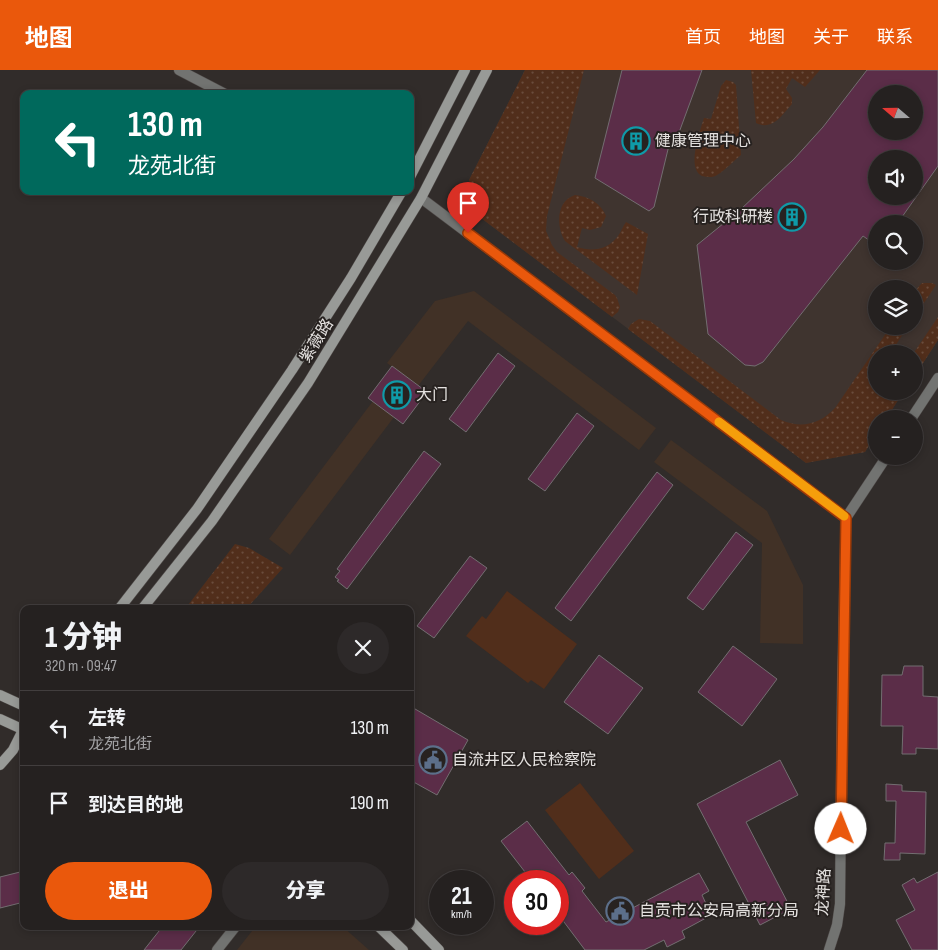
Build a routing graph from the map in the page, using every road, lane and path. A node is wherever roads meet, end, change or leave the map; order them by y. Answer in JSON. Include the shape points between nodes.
{"nodes":[{"id":1,"x":179,"y":70,"type":"edge"},
{"id":2,"x":465,"y":70,"type":"edge"},
{"id":3,"x":487,"y":70,"type":"edge"},
{"id":4,"x":217,"y":90,"type":"edge"},
{"id":5,"x":414,"y":169,"type":"edge"},
{"id":6,"x":400,"y":195,"type":"edge"},
{"id":7,"x":421,"y":198,"type":"junction"},
{"id":8,"x":938,"y":378,"type":"edge"},
{"id":9,"x":917,"y":410,"type":"edge"},
{"id":10,"x":881,"y":465,"type":"edge"},
{"id":11,"x":846,"y":518,"type":"junction"},
{"id":12,"x":122,"y":605,"type":"edge"},
{"id":13,"x":145,"y":605,"type":"edge"},
{"id":14,"x":0,"y":695,"type":"edge"},
{"id":15,"x":20,"y":704,"type":"edge"},
{"id":16,"x":0,"y":719,"type":"edge"},
{"id":17,"x":20,"y":728,"type":"edge"},
{"id":18,"x":20,"y":735,"type":"edge"},
{"id":19,"x":20,"y":746,"type":"edge"},
{"id":20,"x":13,"y":750,"type":"junction"},
{"id":21,"x":0,"y":766,"type":"edge"},
{"id":22,"x":414,"y":924,"type":"edge"},
{"id":23,"x":233,"y":930,"type":"edge"},
{"id":24,"x":382,"y":930,"type":"edge"},
{"id":25,"x":217,"y":950,"type":"edge"},
{"id":26,"x":403,"y":950,"type":"edge"},
{"id":27,"x":439,"y":950,"type":"edge"},
{"id":28,"x":829,"y":950,"type":"edge"}],
"edges":[{"from":1,"to":4,"type":"street"},
{"from":2,"to":5,"type":"main road"},
{"from":3,"to":7,"type":"main road","name":"紫薇路"},
{"from":6,"to":12,"type":"main road","name":"紫薇路","via":[[292,370],[197,509]]},
{"from":7,"to":11,"type":"street"},
{"from":7,"to":13,"type":"main road","name":"紫薇路","via":[[308,383],[212,521]]},
{"from":8,"to":9,"type":"street"},
{"from":10,"to":11,"type":"street"},
{"from":11,"to":28,"type":"street","name":"龙神路","via":[[840,904]]},
{"from":14,"to":15,"type":"main road"},
{"from":16,"to":17,"type":"main road"},
{"from":18,"to":20,"type":"main road"},
{"from":19,"to":20,"type":"main road"},
{"from":20,"to":21,"type":"main road"},
{"from":22,"to":27,"type":"main road"},
{"from":23,"to":25,"type":"street"},
{"from":24,"to":26,"type":"main road"}]}
